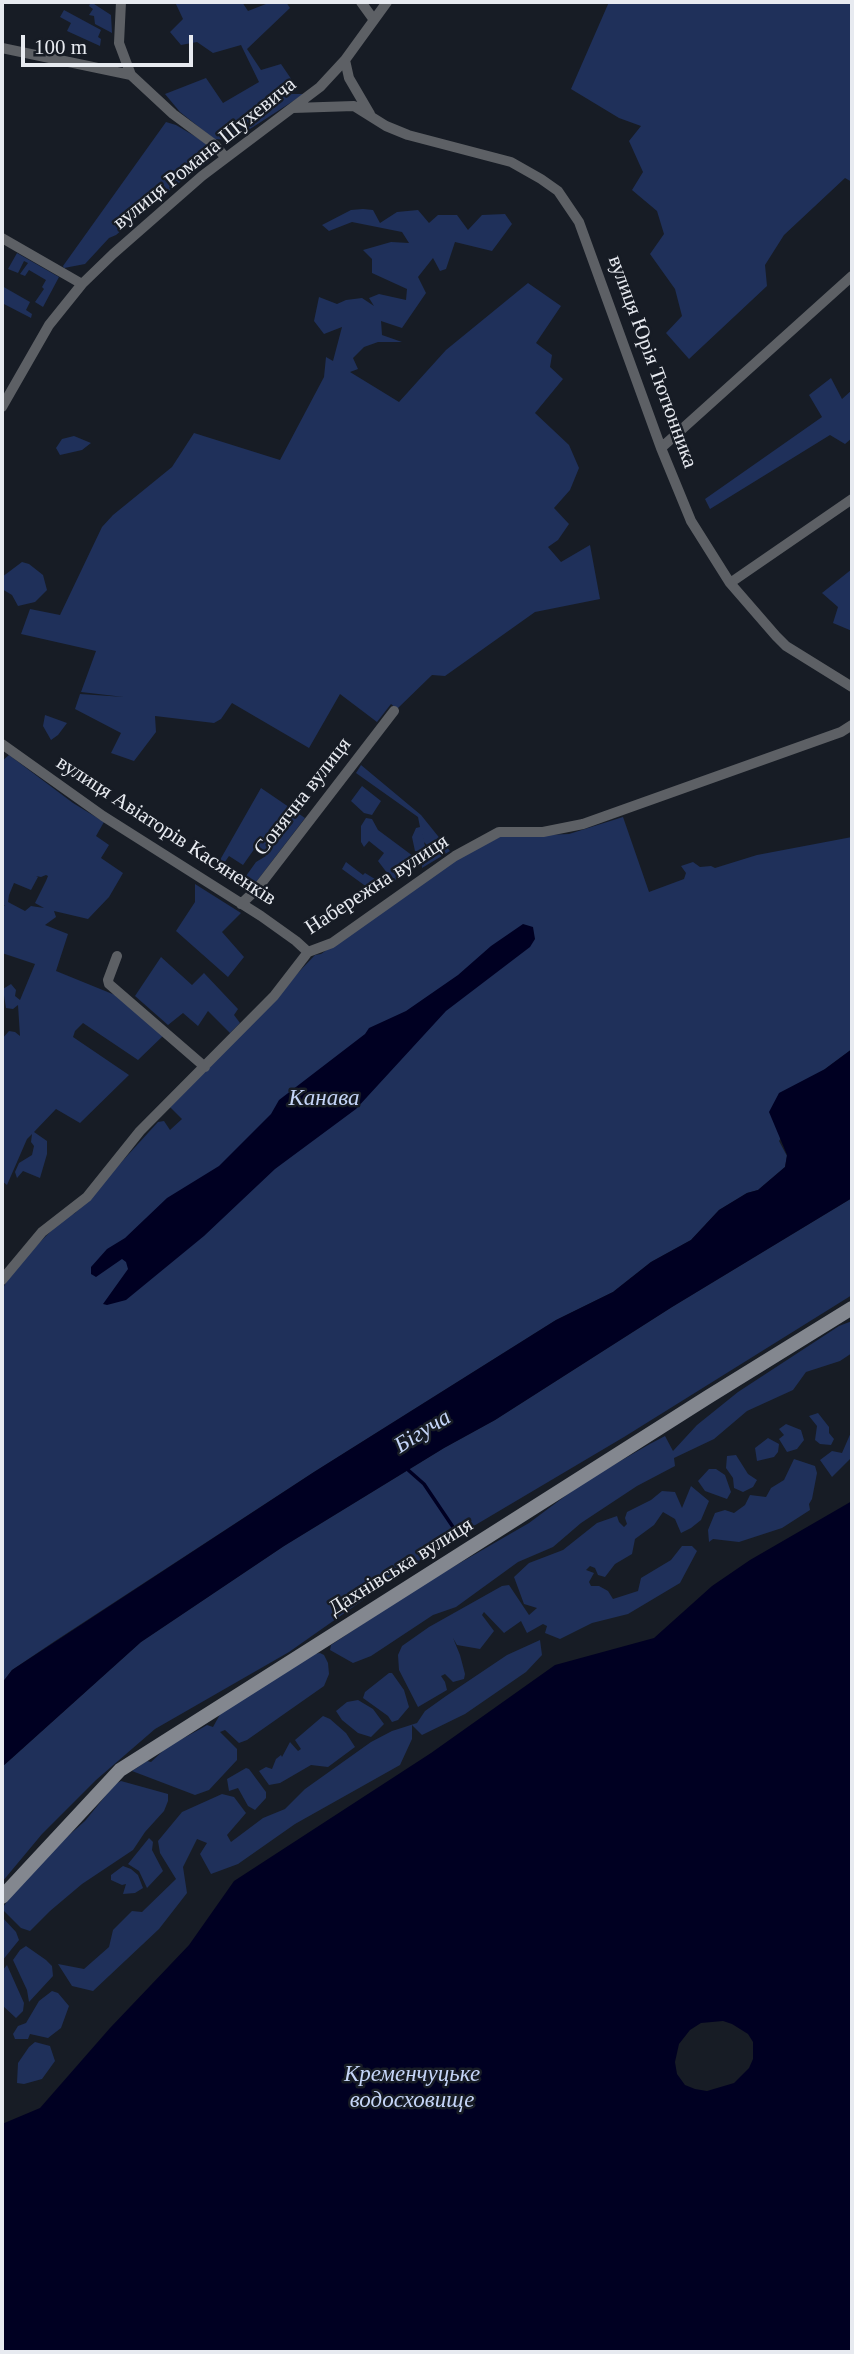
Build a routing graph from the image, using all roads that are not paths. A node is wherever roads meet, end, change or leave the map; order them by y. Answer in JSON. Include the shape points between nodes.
{"nodes":[{"id":1,"x":121,"y":2,"type":"edge"},
{"id":2,"x":361,"y":2,"type":"edge"},
{"id":3,"x":387,"y":2,"type":"edge"},
{"id":4,"x":374,"y":20,"type":"junction"},
{"id":5,"x":3,"y":46,"type":"edge"},
{"id":6,"x":345,"y":60,"type":"junction"},
{"id":7,"x":131,"y":75,"type":"junction"},
{"id":8,"x":293,"y":108,"type":"junction"},
{"id":9,"x":370,"y":115,"type":"junction"},
{"id":10,"x":225,"y":157,"type":"junction"},
{"id":11,"x":2,"y":238,"type":"edge"},
{"id":12,"x":852,"y":275,"type":"edge"},
{"id":13,"x":82,"y":284,"type":"junction"},
{"id":14,"x":2,"y":407,"type":"edge"},
{"id":15,"x":661,"y":448,"type":"junction"},
{"id":16,"x":852,"y":499,"type":"edge"},
{"id":17,"x":730,"y":583,"type":"junction"},
{"id":18,"x":851,"y":688,"type":"edge"},
{"id":19,"x":394,"y":711,"type":"dead end"},
{"id":20,"x":852,"y":718,"type":"edge"},
{"id":21,"x":849,"y":727,"type":"edge"},
{"id":22,"x":2,"y":744,"type":"edge"},
{"id":23,"x":241,"y":904,"type":"junction"},
{"id":24,"x":309,"y":952,"type":"junction"},
{"id":25,"x":117,"y":956,"type":"dead end"},
{"id":26,"x":205,"y":1067,"type":"junction"},
{"id":27,"x":2,"y":1280,"type":"edge"},
{"id":28,"x":852,"y":1308,"type":"edge"},
{"id":29,"x":2,"y":1897,"type":"edge"}],
"edges":[{"from":1,"to":7,"type":"street","via":[[119,43]]},
{"from":2,"to":4,"type":"street"},
{"from":3,"to":4,"type":"street","name":"вулиця Романа Шухевича"},
{"from":4,"to":6,"type":"street","name":"вулиця Романа Шухевича"},
{"from":5,"to":7,"type":"street"},
{"from":6,"to":8,"type":"street","name":"вулиця Романа Шухевича"},
{"from":6,"to":9,"type":"street","via":[[349,78]]},
{"from":7,"to":10,"type":"street"},
{"from":8,"to":9,"type":"street","name":"вулиця Юрія Тютюнника","via":[[348,105]]},
{"from":8,"to":10,"type":"street","name":"вулиця Романа Шухевича"},
{"from":9,"to":15,"type":"street","name":"вулиця Юрія Тютюнника","via":[[408,135],[510,162],[558,191],[579,222]]},
{"from":10,"to":13,"type":"street","name":"вулиця Романа Шухевича"},
{"from":11,"to":13,"type":"street"},
{"from":12,"to":15,"type":"street"},
{"from":13,"to":14,"type":"street","name":"вулиця Романа Шухевича","via":[[49,325]]},
{"from":15,"to":17,"type":"street","name":"вулиця Юрія Тютюнника","via":[[691,521]]},
{"from":16,"to":17,"type":"street"},
{"from":17,"to":18,"type":"street","name":"вулиця Юрія Тютюнника","via":[[786,646]]},
{"from":19,"to":23,"type":"street","name":"Сонячна вулиця"},
{"from":20,"to":21,"type":"street"},
{"from":21,"to":24,"type":"street","name":"Набережна вулиця","via":[[583,824],[543,832],[499,832],[455,856],[332,943]]},
{"from":22,"to":23,"type":"street","name":"вулиця Авіаторів Касяненків","via":[[103,816]]},
{"from":23,"to":24,"type":"street","name":"вулиця Авіаторів Касяненків"},
{"from":24,"to":26,"type":"street","name":"Набережна вулиця","via":[[274,996]]},
{"from":25,"to":26,"type":"street","via":[[109,984]]},
{"from":26,"to":27,"type":"street","name":"Набережна вулиця","via":[[140,1131],[87,1197],[42,1233]]},
{"from":28,"to":29,"type":"street","name":"Дахнівська вулиця","via":[[120,1770]]}]}
